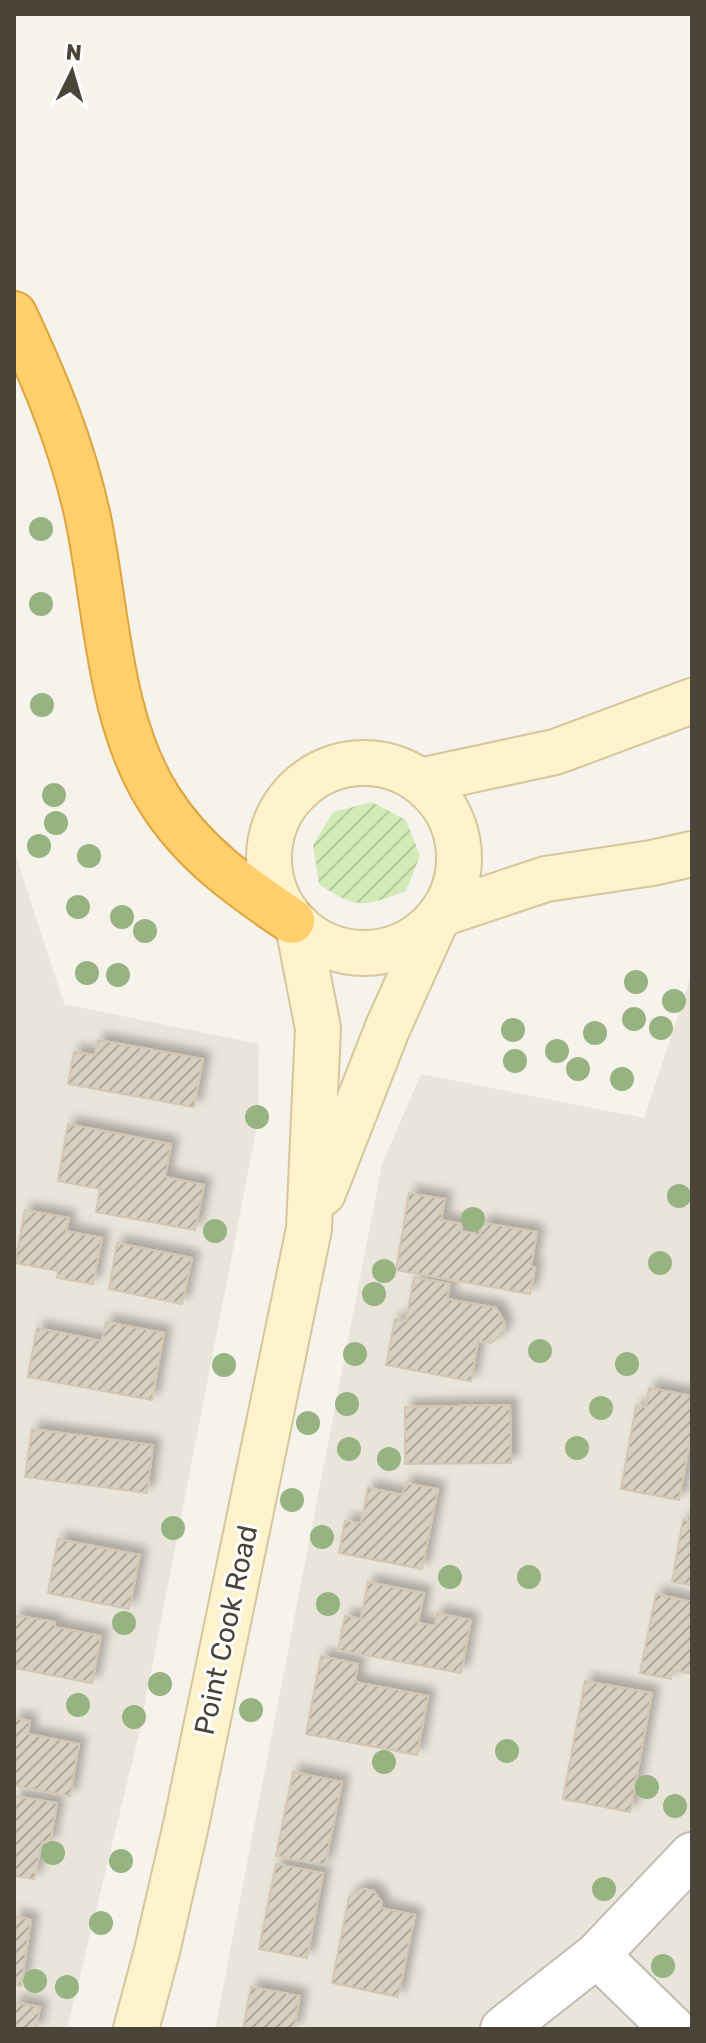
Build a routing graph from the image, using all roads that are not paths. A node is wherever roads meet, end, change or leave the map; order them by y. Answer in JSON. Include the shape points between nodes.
{"nodes":[{"id":1,"x":14,"y":314,"type":"edge"},
{"id":2,"x":692,"y":701,"type":"edge"},
{"id":3,"x":420,"y":781,"type":"junction"},
{"id":4,"x":692,"y":854,"type":"edge"},
{"id":5,"x":438,"y":918,"type":"junction"},
{"id":6,"x":295,"y":924,"type":"junction"},
{"id":7,"x":309,"y":1229,"type":"junction"},
{"id":8,"x":692,"y":1855,"type":"edge"},
{"id":9,"x":597,"y":1955,"type":"junction"},
{"id":10,"x":136,"y":2029,"type":"edge"},
{"id":11,"x":503,"y":2029,"type":"edge"},
{"id":12,"x":673,"y":2029,"type":"edge"}],
"edges":[{"from":1,"to":6,"type":"highway","via":[[71,451],[119,693],[148,778],[174,820],[215,865]]},
{"from":2,"to":3,"type":"main road","via":[[555,752]]},
{"from":3,"to":5,"type":"main road","via":[[446,808],[458,843],[457,880]]},
{"from":3,"to":6,"type":"main road","via":[[399,770],[363,763],[328,770],[294,792],[275,820],[267,866],[274,893]]},
{"from":4,"to":5,"type":"main road","via":[[546,879]]},
{"from":5,"to":6,"type":"main road","via":[[403,945],[367,954],[329,947]]},
{"from":5,"to":7,"type":"main road","name":"Point Cook Road","via":[[388,1027]]},
{"from":6,"to":7,"type":"main road","name":"Point Cook Road","via":[[318,1028]]},
{"from":7,"to":10,"type":"main road","name":"Point Cook Road","via":[[186,1825]]},
{"from":8,"to":9,"type":"street"},
{"from":9,"to":11,"type":"street"},
{"from":9,"to":12,"type":"street"}]}
